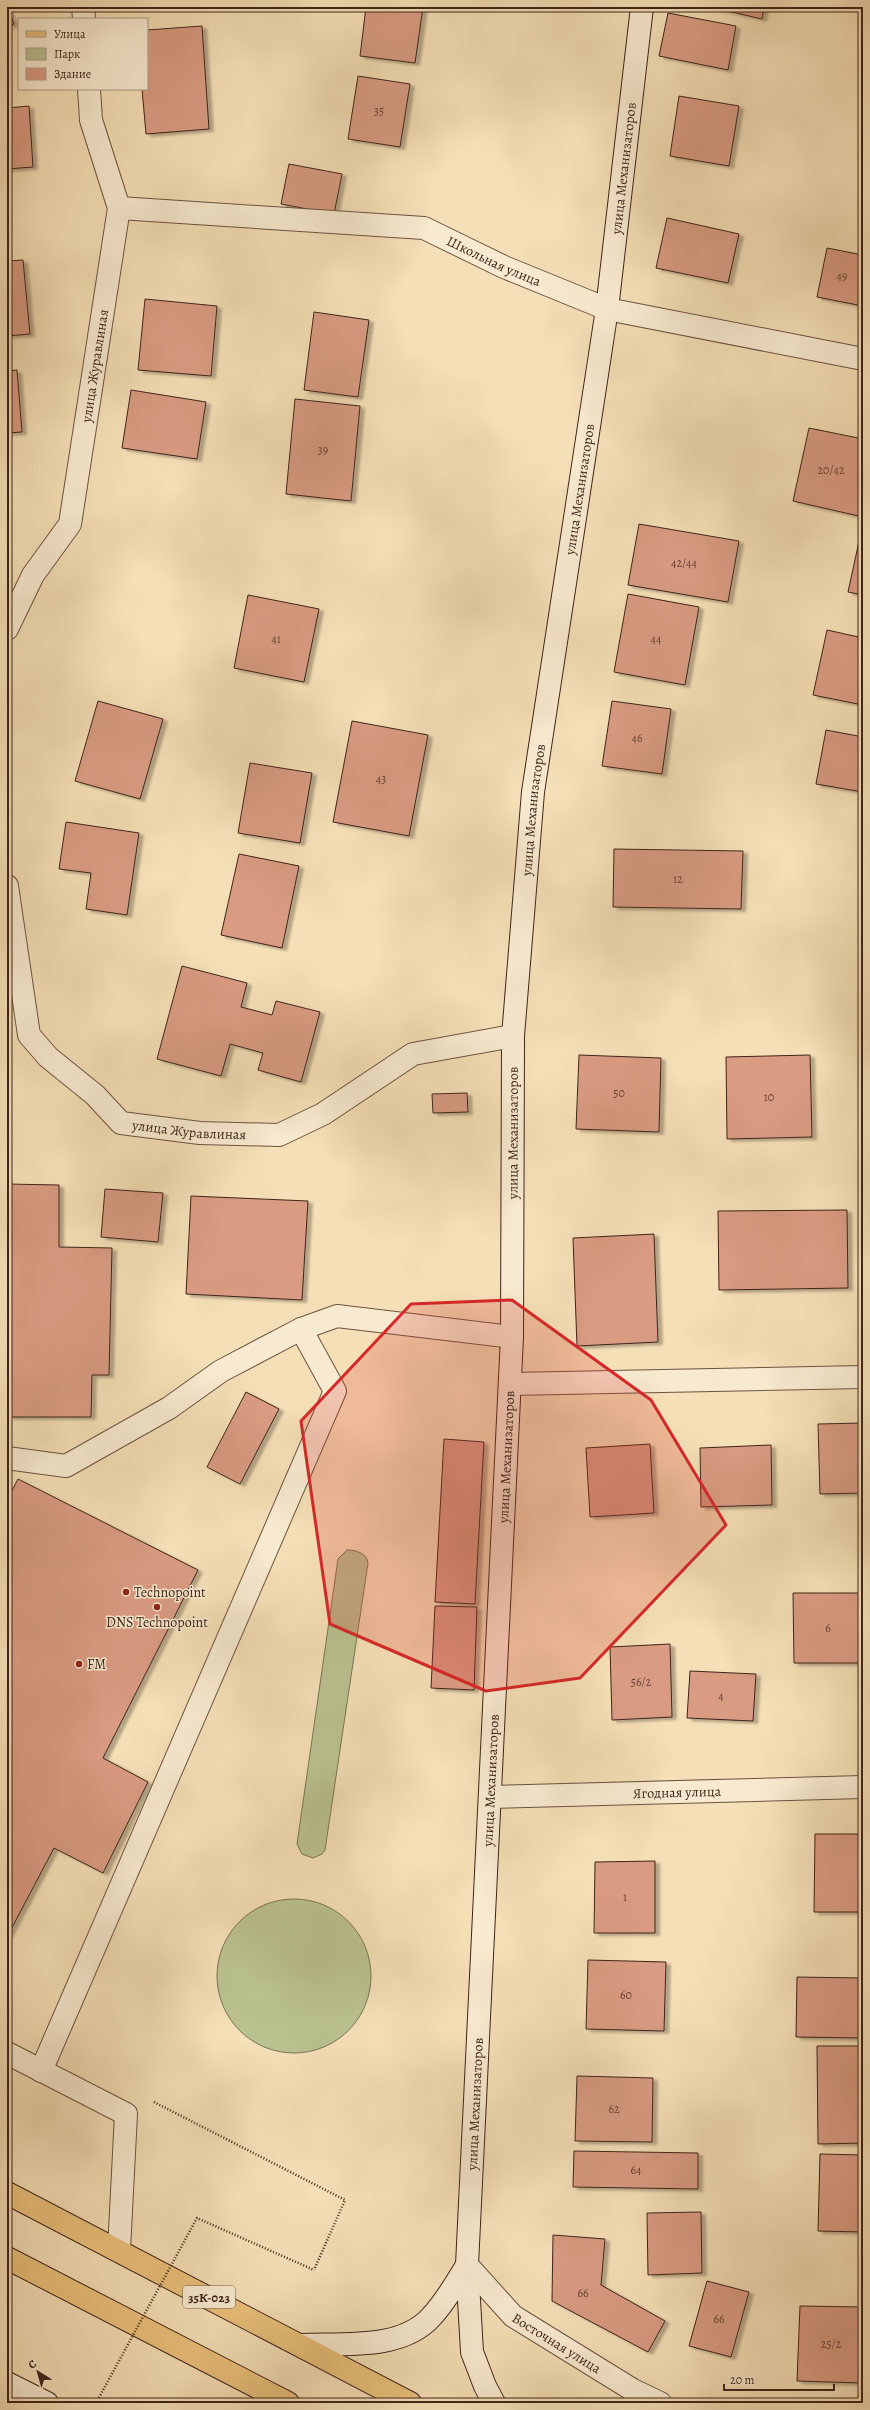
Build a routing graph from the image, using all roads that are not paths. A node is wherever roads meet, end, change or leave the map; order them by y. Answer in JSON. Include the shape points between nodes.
{"nodes":[{"id":1,"x":83,"y":7,"type":"edge"},
{"id":2,"x":642,"y":7,"type":"edge"},
{"id":3,"x":84,"y":18,"type":"edge"},
{"id":4,"x":89,"y":90,"type":"edge"},
{"id":5,"x":119,"y":208,"type":"junction"},
{"id":6,"x":607,"y":309,"type":"junction"},
{"id":7,"x":863,"y":359,"type":"edge"},
{"id":8,"x":7,"y":629,"type":"edge"},
{"id":9,"x":7,"y":886,"type":"edge"},
{"id":10,"x":512,"y":1036,"type":"junction"},
{"id":11,"x":301,"y":1328,"type":"junction"},
{"id":12,"x":512,"y":1337,"type":"junction"},
{"id":13,"x":863,"y":1377,"type":"edge"},
{"id":14,"x":510,"y":1384,"type":"junction"},
{"id":15,"x":7,"y":1458,"type":"edge"},
{"id":16,"x":863,"y":1787,"type":"edge"},
{"id":17,"x":490,"y":1797,"type":"junction"},
{"id":18,"x":7,"y":2053,"type":"edge"},
{"id":19,"x":41,"y":2071,"type":"junction"},
{"id":20,"x":7,"y":2193,"type":"edge"},
{"id":21,"x":119,"y":2250,"type":"junction"},
{"id":22,"x":7,"y":2258,"type":"edge"},
{"id":23,"x":467,"y":2266,"type":"junction"},
{"id":24,"x":300,"y":2345,"type":"junction"},
{"id":25,"x":7,"y":2383,"type":"edge"},
{"id":26,"x":47,"y":2403,"type":"edge"},
{"id":27,"x":288,"y":2403,"type":"edge"},
{"id":28,"x":410,"y":2403,"type":"edge"},
{"id":29,"x":494,"y":2403,"type":"edge"},
{"id":30,"x":660,"y":2403,"type":"edge"}],
"edges":[{"from":1,"to":3,"type":"street"},
{"from":2,"to":6,"type":"street","name":"улица Механизаторов"},
{"from":4,"to":5,"type":"street","name":"улица Журавлиная","via":[[91,120]]},
{"from":5,"to":6,"type":"street","name":"Школьная улица","via":[[424,228],[504,267]]},
{"from":5,"to":8,"type":"street","name":"улица Журавлиная","via":[[70,524],[32,575]]},
{"from":6,"to":7,"type":"street","name":"Школьная улица"},
{"from":6,"to":10,"type":"street","name":"улица Механизаторов","via":[[533,792]]},
{"from":9,"to":10,"type":"street","name":"улица Журавлиная","via":[[29,1034],[48,1057],[96,1095],[121,1123],[200,1132],[279,1135],[323,1114],[413,1054]]},
{"from":10,"to":12,"type":"street","name":"улица Механизаторов"},
{"from":11,"to":12,"type":"street","via":[[337,1316]]},
{"from":11,"to":15,"type":"street","via":[[220,1371],[169,1408],[66,1466]]},
{"from":11,"to":19,"type":"street","via":[[335,1391]]},
{"from":12,"to":14,"type":"street","name":"улица Механизаторов"},
{"from":13,"to":14,"type":"street"},
{"from":14,"to":17,"type":"street","name":"улица Механизаторов"},
{"from":16,"to":17,"type":"street","name":"Ягодная улица"},
{"from":17,"to":23,"type":"street","name":"улица Механизаторов"},
{"from":18,"to":19,"type":"street"},
{"from":19,"to":21,"type":"street","via":[[126,2114]]},
{"from":20,"to":21,"type":"main road","number":"35К-023"},
{"from":21,"to":24,"type":"main road","number":"35К-023"},
{"from":22,"to":27,"type":"main road"},
{"from":23,"to":24,"type":"street","via":[[431,2318],[414,2330],[392,2339]]},
{"from":23,"to":29,"type":"street","name":"улица Механизаторов","via":[[472,2352]]},
{"from":23,"to":30,"type":"street","name":"Восточная улица","via":[[513,2316],[633,2390]]},
{"from":24,"to":28,"type":"main road","number":"35К-023"},
{"from":25,"to":26,"type":"street"}]}
